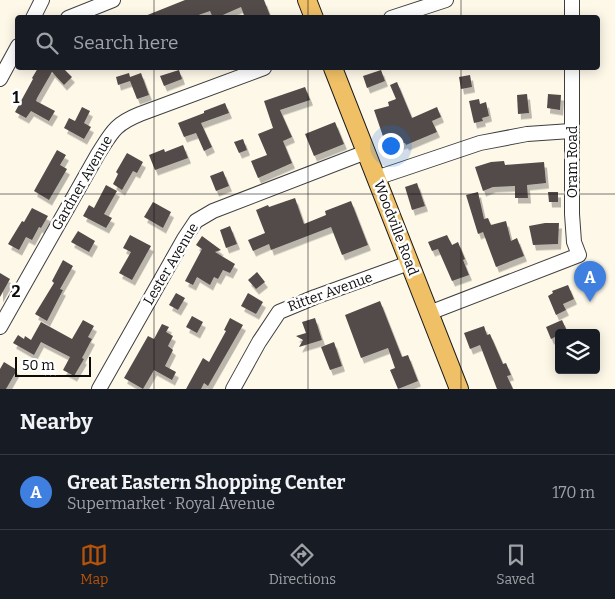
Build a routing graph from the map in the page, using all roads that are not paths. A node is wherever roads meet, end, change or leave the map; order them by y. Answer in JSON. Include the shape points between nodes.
{"nodes":[{"id":1,"x":42,"y":0,"type":"edge"},
{"id":2,"x":113,"y":0,"type":"edge"},
{"id":3,"x":307,"y":0,"type":"edge"},
{"id":4,"x":446,"y":0,"type":"edge"},
{"id":5,"x":572,"y":0,"type":"edge"},
{"id":6,"x":34,"y":15,"type":"edge"},
{"id":7,"x":76,"y":15,"type":"edge"},
{"id":8,"x":313,"y":15,"type":"edge"},
{"id":9,"x":400,"y":15,"type":"edge"},
{"id":10,"x":572,"y":15,"type":"edge"},
{"id":11,"x":15,"y":52,"type":"edge"},
{"id":12,"x":259,"y":70,"type":"edge"},
{"id":13,"x":334,"y":70,"type":"edge"},
{"id":14,"x":572,"y":70,"type":"edge"},
{"id":15,"x":0,"y":80,"type":"edge"},
{"id":16,"x":572,"y":131,"type":"junction"},
{"id":17,"x":366,"y":152,"type":"junction"},
{"id":18,"x":376,"y":178,"type":"junction"},
{"id":19,"x":410,"y":263,"type":"junction"},
{"id":20,"x":429,"y":312,"type":"junction"},
{"id":21,"x":0,"y":327,"type":"edge"},
{"id":22,"x":99,"y":389,"type":"edge"},
{"id":23,"x":233,"y":389,"type":"edge"},
{"id":24,"x":459,"y":389,"type":"edge"}],
"edges":[{"from":1,"to":6,"type":"street"},
{"from":2,"to":7,"type":"street"},
{"from":3,"to":8,"type":"main road"},
{"from":4,"to":9,"type":"street"},
{"from":5,"to":10,"type":"street"},
{"from":11,"to":15,"type":"street"},
{"from":12,"to":21,"type":"street","name":"Gardner Avenue","via":[[140,114],[116,127]]},
{"from":13,"to":17,"type":"main road","name":"Woodville Road"},
{"from":14,"to":16,"type":"street","name":"Oram Road"},
{"from":16,"to":18,"type":"street","via":[[526,134],[480,143]]},
{"from":16,"to":20,"type":"street","name":"Oram Road","via":[[572,214],[574,242],[579,255]]},
{"from":17,"to":18,"type":"main road","name":"Woodville Road"},
{"from":17,"to":22,"type":"street","name":"Lester Avenue","via":[[227,205],[196,221]]},
{"from":18,"to":19,"type":"main road","name":"Woodville Road"},
{"from":19,"to":20,"type":"main road","name":"Woodville Road"},
{"from":19,"to":23,"type":"street","name":"Ritter Avenue","via":[[279,312]]},
{"from":20,"to":24,"type":"main road","name":"Woodville Road"}]}
